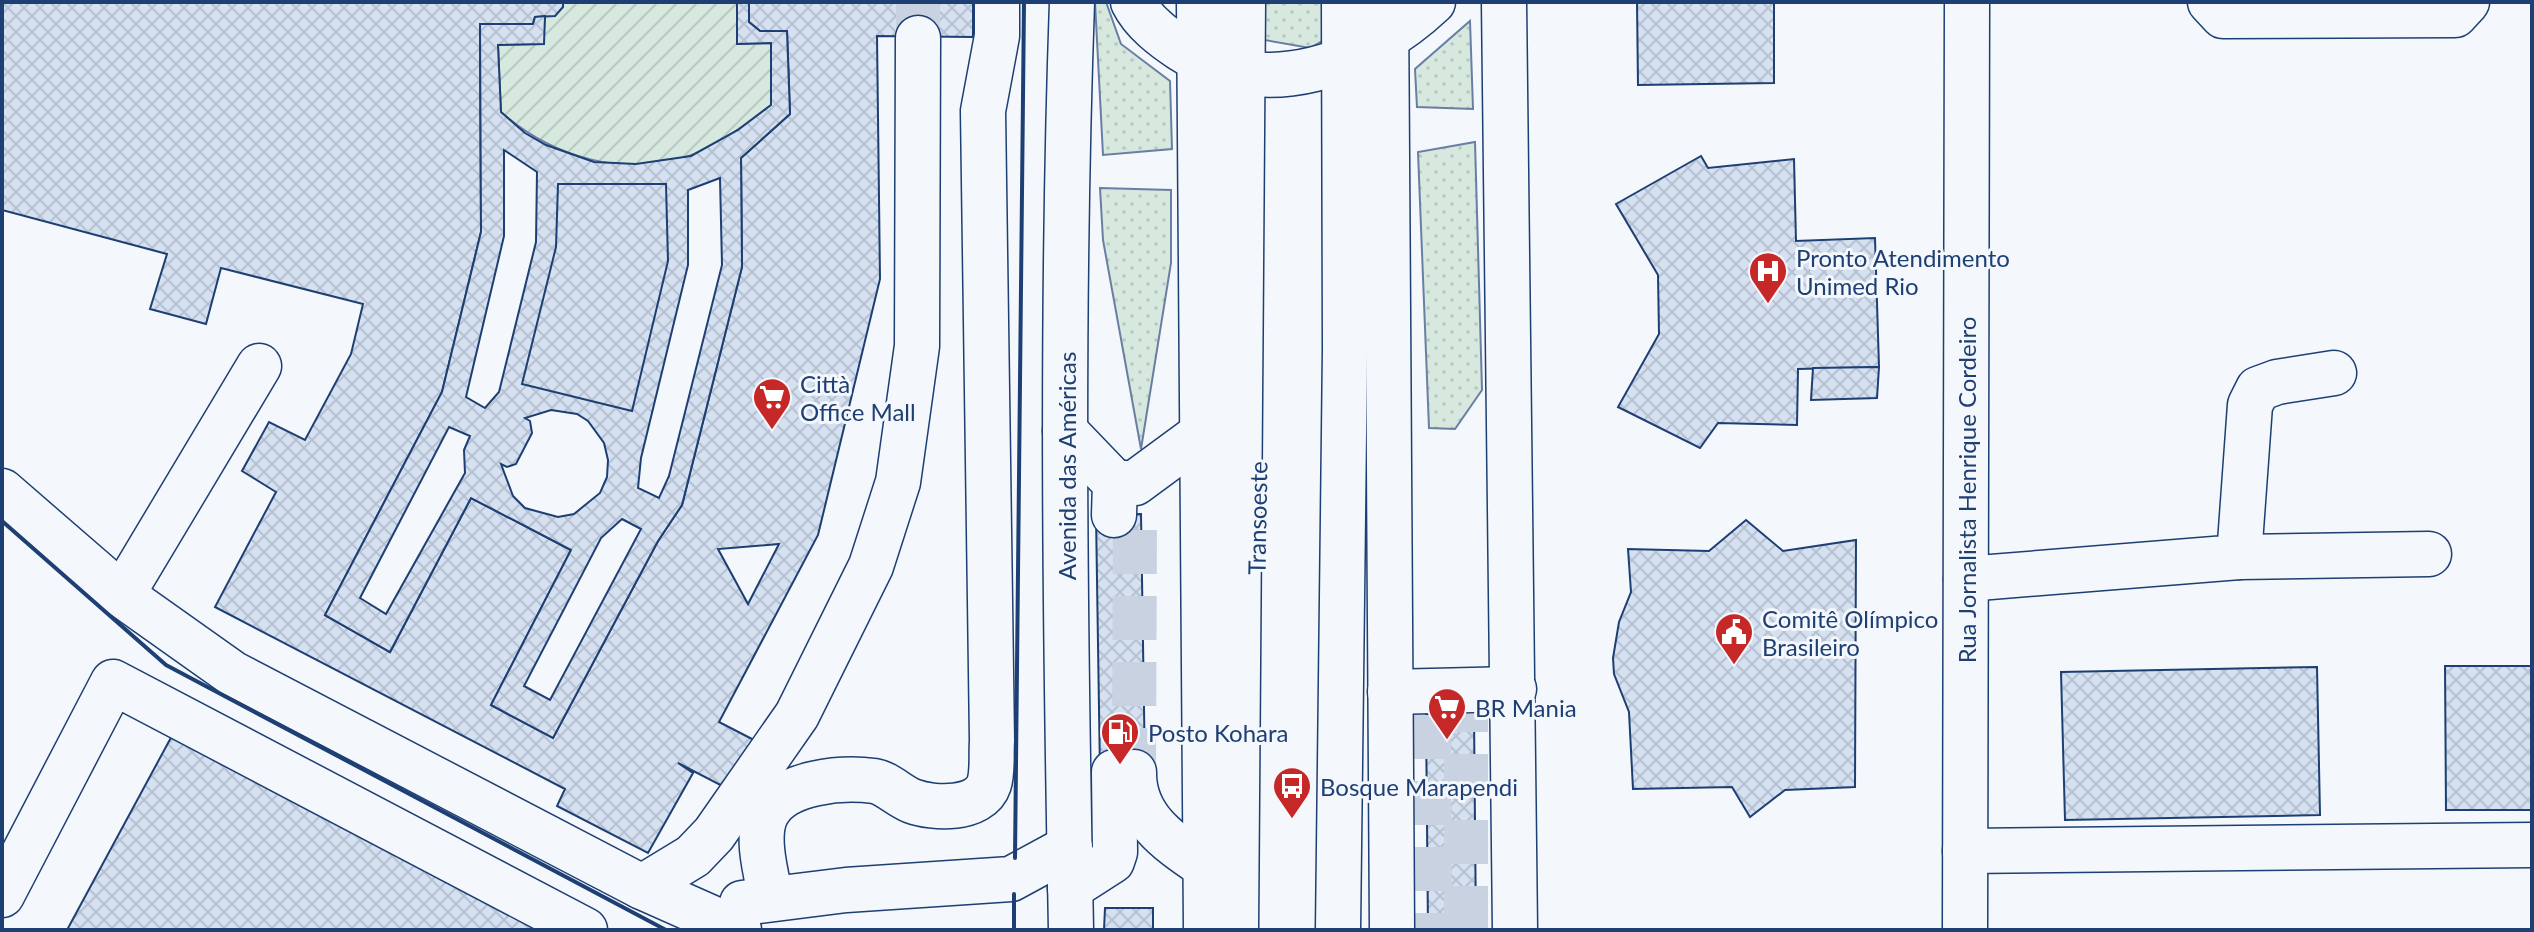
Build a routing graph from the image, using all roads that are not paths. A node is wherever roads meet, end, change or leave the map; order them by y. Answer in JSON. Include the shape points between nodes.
{"nodes":[{"id":1,"x":997,"y":2,"type":"edge"},
{"id":2,"x":1072,"y":2,"type":"edge"},
{"id":3,"x":1133,"y":2,"type":"edge"},
{"id":4,"x":1199,"y":2,"type":"edge"},
{"id":5,"x":1243,"y":2,"type":"edge"},
{"id":6,"x":1344,"y":2,"type":"edge"},
{"id":7,"x":1433,"y":2,"type":"edge"},
{"id":8,"x":1504,"y":2,"type":"edge"},
{"id":9,"x":1967,"y":2,"type":"edge"},
{"id":10,"x":2210,"y":2,"type":"edge"},
{"id":11,"x":2467,"y":2,"type":"edge"},
{"id":12,"x":1386,"y":19,"type":"edge"},
{"id":13,"x":918,"y":38,"type":"tunnel mouth"},
{"id":14,"x":1200,"y":61,"type":"junction"},
{"id":15,"x":1342,"y":62,"type":"junction"},
{"id":16,"x":1243,"y":74,"type":"junction"},
{"id":17,"x":259,"y":366,"type":"dead end"},
{"id":18,"x":2334,"y":373,"type":"dead end"},
{"id":19,"x":1065,"y":431,"type":"junction"},
{"id":20,"x":1203,"y":433,"type":"junction"},
{"id":21,"x":2,"y":491,"type":"edge"},
{"id":22,"x":2429,"y":554,"type":"dead end"},
{"id":23,"x":2239,"y":557,"type":"junction"},
{"id":24,"x":1966,"y":579,"type":"junction"},
{"id":25,"x":122,"y":595,"type":"junction"},
{"id":26,"x":1514,"y":689,"type":"junction"},
{"id":27,"x":1436,"y":700,"type":"junction"},
{"id":28,"x":2532,"y":845,"type":"edge"},
{"id":29,"x":1965,"y":851,"type":"junction"},
{"id":30,"x":1206,"y":867,"type":"junction"},
{"id":31,"x":642,"y":887,"type":"junction"},
{"id":32,"x":1070,"y":888,"type":"edge"},
{"id":33,"x":2,"y":895,"type":"edge"},
{"id":34,"x":771,"y":898,"type":"junction"},
{"id":35,"x":692,"y":911,"type":"junction"},
{"id":36,"x":1229,"y":928,"type":"edge"},
{"id":37,"x":585,"y":930,"type":"edge"},
{"id":38,"x":739,"y":930,"type":"edge"},
{"id":39,"x":1338,"y":930,"type":"edge"},
{"id":40,"x":1392,"y":930,"type":"edge"},
{"id":41,"x":1515,"y":930,"type":"edge"},
{"id":42,"x":1965,"y":930,"type":"edge"}],
"edges":[{"from":1,"to":34,"type":"main road","via":[[997,36],[983,111],[989,783],[983,794],[965,804],[938,806],[912,801],[877,781],[819,782],[779,798],[766,814],[763,837]]},
{"from":2,"to":19,"type":"main road","name":"Avenida das Américas"},
{"from":3,"to":14,"type":"main road","via":[[1162,37]]},
{"from":4,"to":14,"type":"main road"},
{"from":5,"to":16,"type":"main road","name":"Transoeste"},
{"from":6,"to":15,"type":"main road"},
{"from":7,"to":12,"type":"main road"},
{"from":8,"to":26,"type":"main road"},
{"from":9,"to":24,"type":"main road","name":"Rua Jornalista Henrique Cordeiro"},
{"from":10,"to":11,"type":"main road","via":[[2223,16],[2455,15]]},
{"from":12,"to":15,"type":"main road"},
{"from":12,"to":27,"type":"main road"},
{"from":13,"to":31,"type":"main road","via":[[917,346],[898,482],[871,566],[797,715],[714,834],[693,856]]},
{"from":14,"to":16,"type":"main road"},
{"from":14,"to":20,"type":"main road"},
{"from":15,"to":16,"type":"main road","via":[[1281,77]]},
{"from":15,"to":39,"type":"main road","via":[[1345,349],[1334,366],[1329,674],[1341,692]]},
{"from":16,"to":36,"type":"main road","name":"Transoeste","via":[[1241,344],[1259,387],[1254,666],[1238,690]]},
{"from":17,"to":25,"type":"main road"},
{"from":18,"to":23,"type":"main road","via":[[2258,389],[2250,405]]},
{"from":19,"to":20,"type":"main road","via":[[1125,499]]},
{"from":19,"to":32,"type":"main road","name":"Avenida das Américas"},
{"from":20,"to":30,"type":"main road"},
{"from":21,"to":25,"type":"main road"},
{"from":22,"to":23,"type":"main road"},
{"from":23,"to":24,"type":"main road"},
{"from":24,"to":29,"type":"main road","name":"Rua Jornalista Henrique Cordeiro"},
{"from":25,"to":31,"type":"main road","via":[[232,673]]},
{"from":26,"to":27,"type":"main road"},
{"from":26,"to":41,"type":"main road"},
{"from":27,"to":40,"type":"main road"},
{"from":28,"to":29,"type":"main road"},
{"from":29,"to":42,"type":"main road","name":"Rua Jornalista Henrique Cordeiro"},
{"from":30,"to":32,"type":"main road","via":[[1156,829],[1124,779],[1112,861]]},
{"from":30,"to":36,"type":"main road"},
{"from":31,"to":35,"type":"main road"},
{"from":32,"to":34,"type":"main road","via":[[1011,879]]},
{"from":33,"to":37,"type":"main road","via":[[113,682]]},
{"from":34,"to":35,"type":"main road"},
{"from":35,"to":38,"type":"main road"}]}
